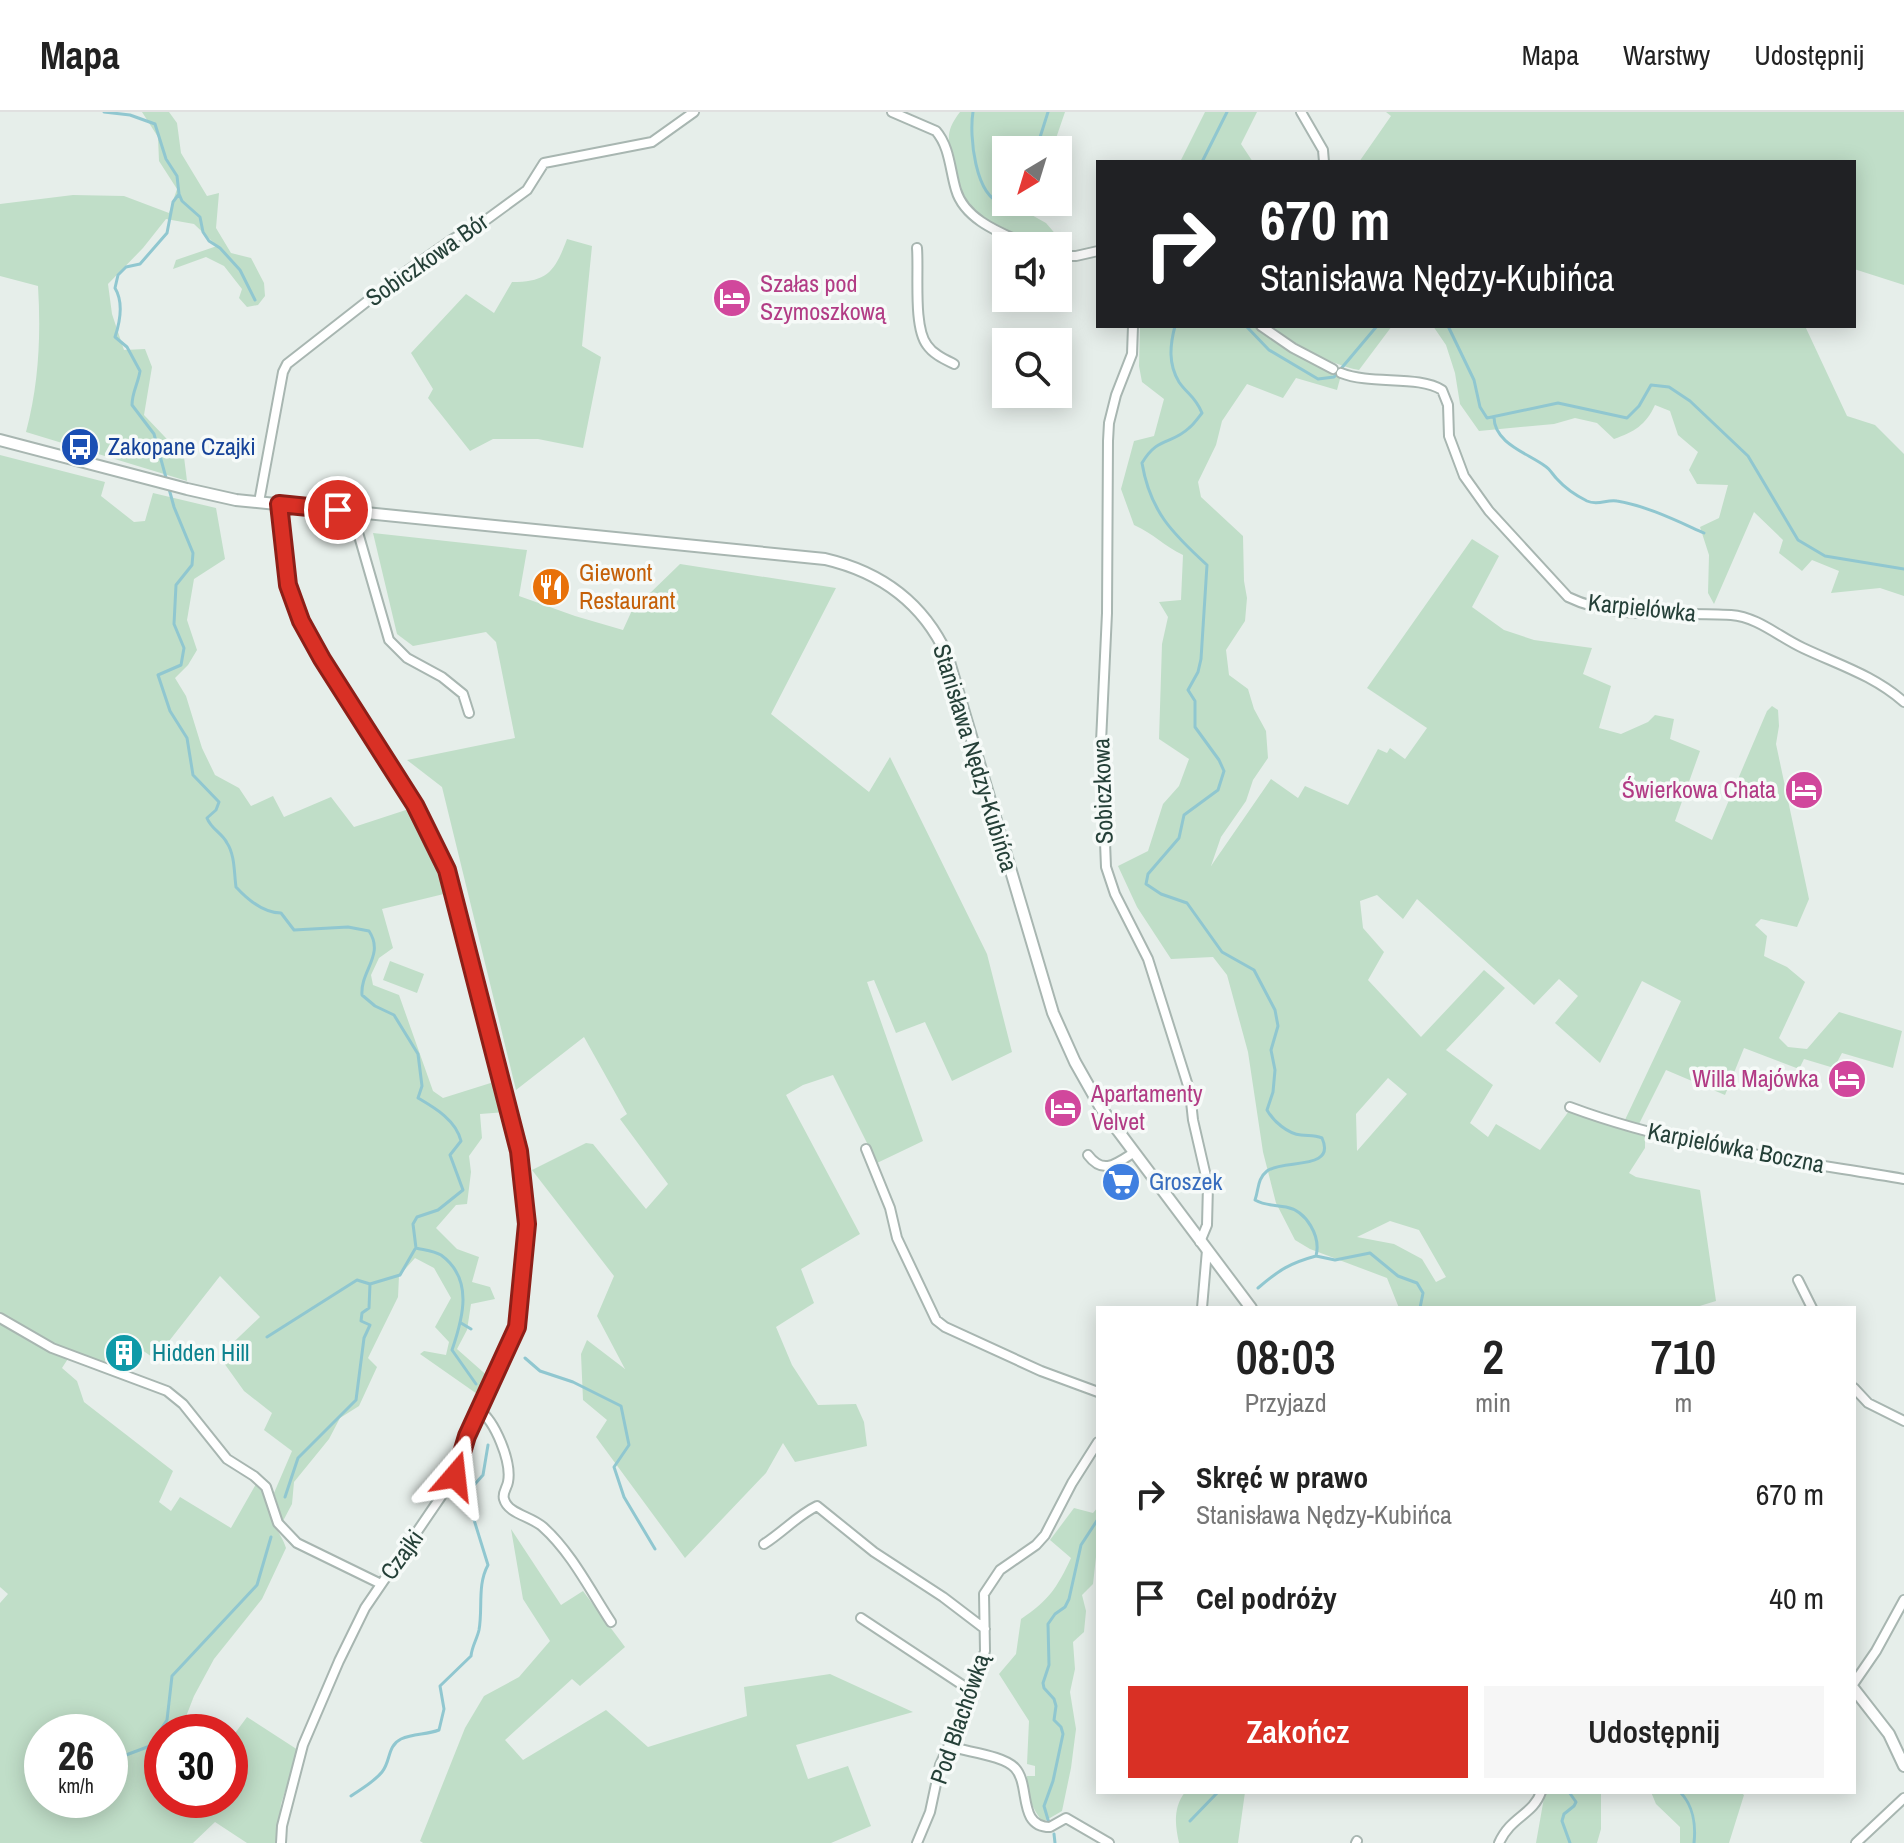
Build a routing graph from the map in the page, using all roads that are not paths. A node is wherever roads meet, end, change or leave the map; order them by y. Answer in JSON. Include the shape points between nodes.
{"nodes":[{"id":1,"x":694,"y":112,"type":"edge"},
{"id":2,"x":892,"y":112,"type":"edge"},
{"id":3,"x":1301,"y":112,"type":"edge"},
{"id":4,"x":1324,"y":160,"type":"edge"},
{"id":5,"x":1001,"y":232,"type":"edge"},
{"id":6,"x":917,"y":248,"type":"dead end"},
{"id":7,"x":1096,"y":251,"type":"edge"},
{"id":8,"x":1072,"y":254,"type":"edge"},
{"id":9,"x":1133,"y":328,"type":"edge"},
{"id":10,"x":1264,"y":328,"type":"edge"},
{"id":11,"x":954,"y":364,"type":"dead end"},
{"id":12,"x":0,"y":440,"type":"edge"},
{"id":13,"x":259,"y":502,"type":"junction"},
{"id":14,"x":279,"y":504,"type":"junction"},
{"id":15,"x":357,"y":512,"type":"junction"},
{"id":16,"x":1904,"y":702,"type":"edge"},
{"id":17,"x":469,"y":713,"type":"dead end"},
{"id":18,"x":1570,"y":1107,"type":"dead end"},
{"id":19,"x":866,"y":1149,"type":"dead end"},
{"id":20,"x":1133,"y":1153,"type":"junction"},
{"id":21,"x":1088,"y":1155,"type":"dead end"},
{"id":22,"x":1904,"y":1179,"type":"edge"},
{"id":23,"x":1204,"y":1246,"type":"junction"},
{"id":24,"x":1798,"y":1280,"type":"dead end"},
{"id":25,"x":1202,"y":1306,"type":"edge"},
{"id":26,"x":1249,"y":1306,"type":"edge"},
{"id":27,"x":1811,"y":1306,"type":"edge"},
{"id":28,"x":0,"y":1318,"type":"edge"},
{"id":29,"x":1856,"y":1390,"type":"edge"},
{"id":30,"x":1096,"y":1391,"type":"edge"},
{"id":31,"x":479,"y":1410,"type":"junction"},
{"id":32,"x":1904,"y":1421,"type":"edge"},
{"id":33,"x":1096,"y":1445,"type":"edge"},
{"id":34,"x":764,"y":1544,"type":"dead end"},
{"id":35,"x":381,"y":1584,"type":"junction"},
{"id":36,"x":1904,"y":1600,"type":"edge"},
{"id":37,"x":861,"y":1618,"type":"dead end"},
{"id":38,"x":611,"y":1622,"type":"dead end"},
{"id":39,"x":985,"y":1629,"type":"junction"},
{"id":40,"x":1856,"y":1680,"type":"edge"},
{"id":41,"x":973,"y":1692,"type":"junction"},
{"id":42,"x":1856,"y":1692,"type":"edge"},
{"id":43,"x":949,"y":1746,"type":"junction"},
{"id":44,"x":1904,"y":1766,"type":"edge"},
{"id":45,"x":1540,"y":1794,"type":"edge"},
{"id":46,"x":1904,"y":1798,"type":"edge"},
{"id":47,"x":281,"y":1843,"type":"edge"},
{"id":48,"x":917,"y":1843,"type":"edge"},
{"id":49,"x":1109,"y":1843,"type":"edge"},
{"id":50,"x":1499,"y":1843,"type":"edge"},
{"id":51,"x":1856,"y":1843,"type":"edge"}],
"edges":[{"from":1,"to":13,"type":"street","name":"Sobiczkowa Bór","via":[[652,142],[544,163],[527,190],[397,278],[287,364]]},
{"from":2,"to":5,"type":"street","via":[[936,131],[951,163],[956,191],[971,213]]},
{"from":3,"to":4,"type":"street"},
{"from":6,"to":11,"type":"street","via":[[921,330],[926,345]]},
{"from":7,"to":8,"type":"street"},
{"from":9,"to":23,"type":"street","name":"Sobiczkowa","via":[[1132,354],[1108,441],[1101,742],[1106,867],[1148,959],[1190,1092],[1208,1185]]},
{"from":10,"to":16,"type":"street","name":"Karpielówka","via":[[1337,371],[1442,390],[1464,476],[1568,597],[1605,609],[1746,618],[1856,669]]},
{"from":12,"to":13,"type":"street","name":"Stanisława Nędzy-Kubińca","via":[[152,481]]},
{"from":13,"to":14,"type":"street","name":"Stanisława Nędzy-Kubińca"},
{"from":14,"to":15,"type":"street","name":"Stanisława Nędzy-Kubińca"},
{"from":14,"to":31,"type":"street","name":"Czajki","via":[[288,585],[301,621],[415,805],[447,870],[516,1133],[527,1224],[517,1327]]},
{"from":15,"to":17,"type":"street","via":[[357,529],[389,640],[463,694]]},
{"from":15,"to":20,"type":"street","name":"Stanisława Nędzy-Kubińca","via":[[825,559],[862,570],[904,596],[931,625],[947,655],[1053,1013],[1088,1088]]},
{"from":18,"to":22,"type":"street","name":"Karpielówka Boczna","via":[[1656,1134]]},
{"from":19,"to":30,"type":"street","via":[[897,1238],[936,1320]]},
{"from":20,"to":21,"type":"street","via":[[1108,1168],[1099,1167]]},
{"from":20,"to":23,"type":"street","name":"Stanisława Nędzy-Kubińca"},
{"from":23,"to":25,"type":"street"},
{"from":23,"to":26,"type":"street","name":"Stanisława Nędzy-Kubińca"},
{"from":24,"to":27,"type":"street"},
{"from":28,"to":35,"type":"street","via":[[52,1348],[167,1391],[227,1459],[266,1487],[278,1523],[297,1543]]},
{"from":29,"to":32,"type":"street","via":[[1868,1403]]},
{"from":31,"to":35,"type":"street","name":"Czajki","via":[[455,1476]]},
{"from":31,"to":38,"type":"street","via":[[494,1424],[500,1442],[508,1473],[508,1506],[555,1538]]},
{"from":33,"to":39,"type":"street","name":"Pod Blachówką","via":[[1045,1535],[988,1585]]},
{"from":34,"to":39,"type":"street","via":[[817,1506]]},
{"from":35,"to":47,"type":"street","name":"Czajki","via":[[303,1745]]},
{"from":36,"to":40,"type":"street"},
{"from":37,"to":41,"type":"street"},
{"from":39,"to":41,"type":"street","name":"Pod Blachówką","via":[[985,1651]]},
{"from":41,"to":43,"type":"street","name":"Pod Blachówką"},
{"from":42,"to":44,"type":"street","via":[[1889,1734]]},
{"from":43,"to":48,"type":"street","name":"Pod Blachówką"},
{"from":43,"to":49,"type":"street","via":[[1016,1769],[1030,1818],[1038,1824],[1050,1827],[1066,1818]]},
{"from":45,"to":50,"type":"street","via":[[1531,1809],[1505,1828]]},
{"from":46,"to":51,"type":"street"}]}
